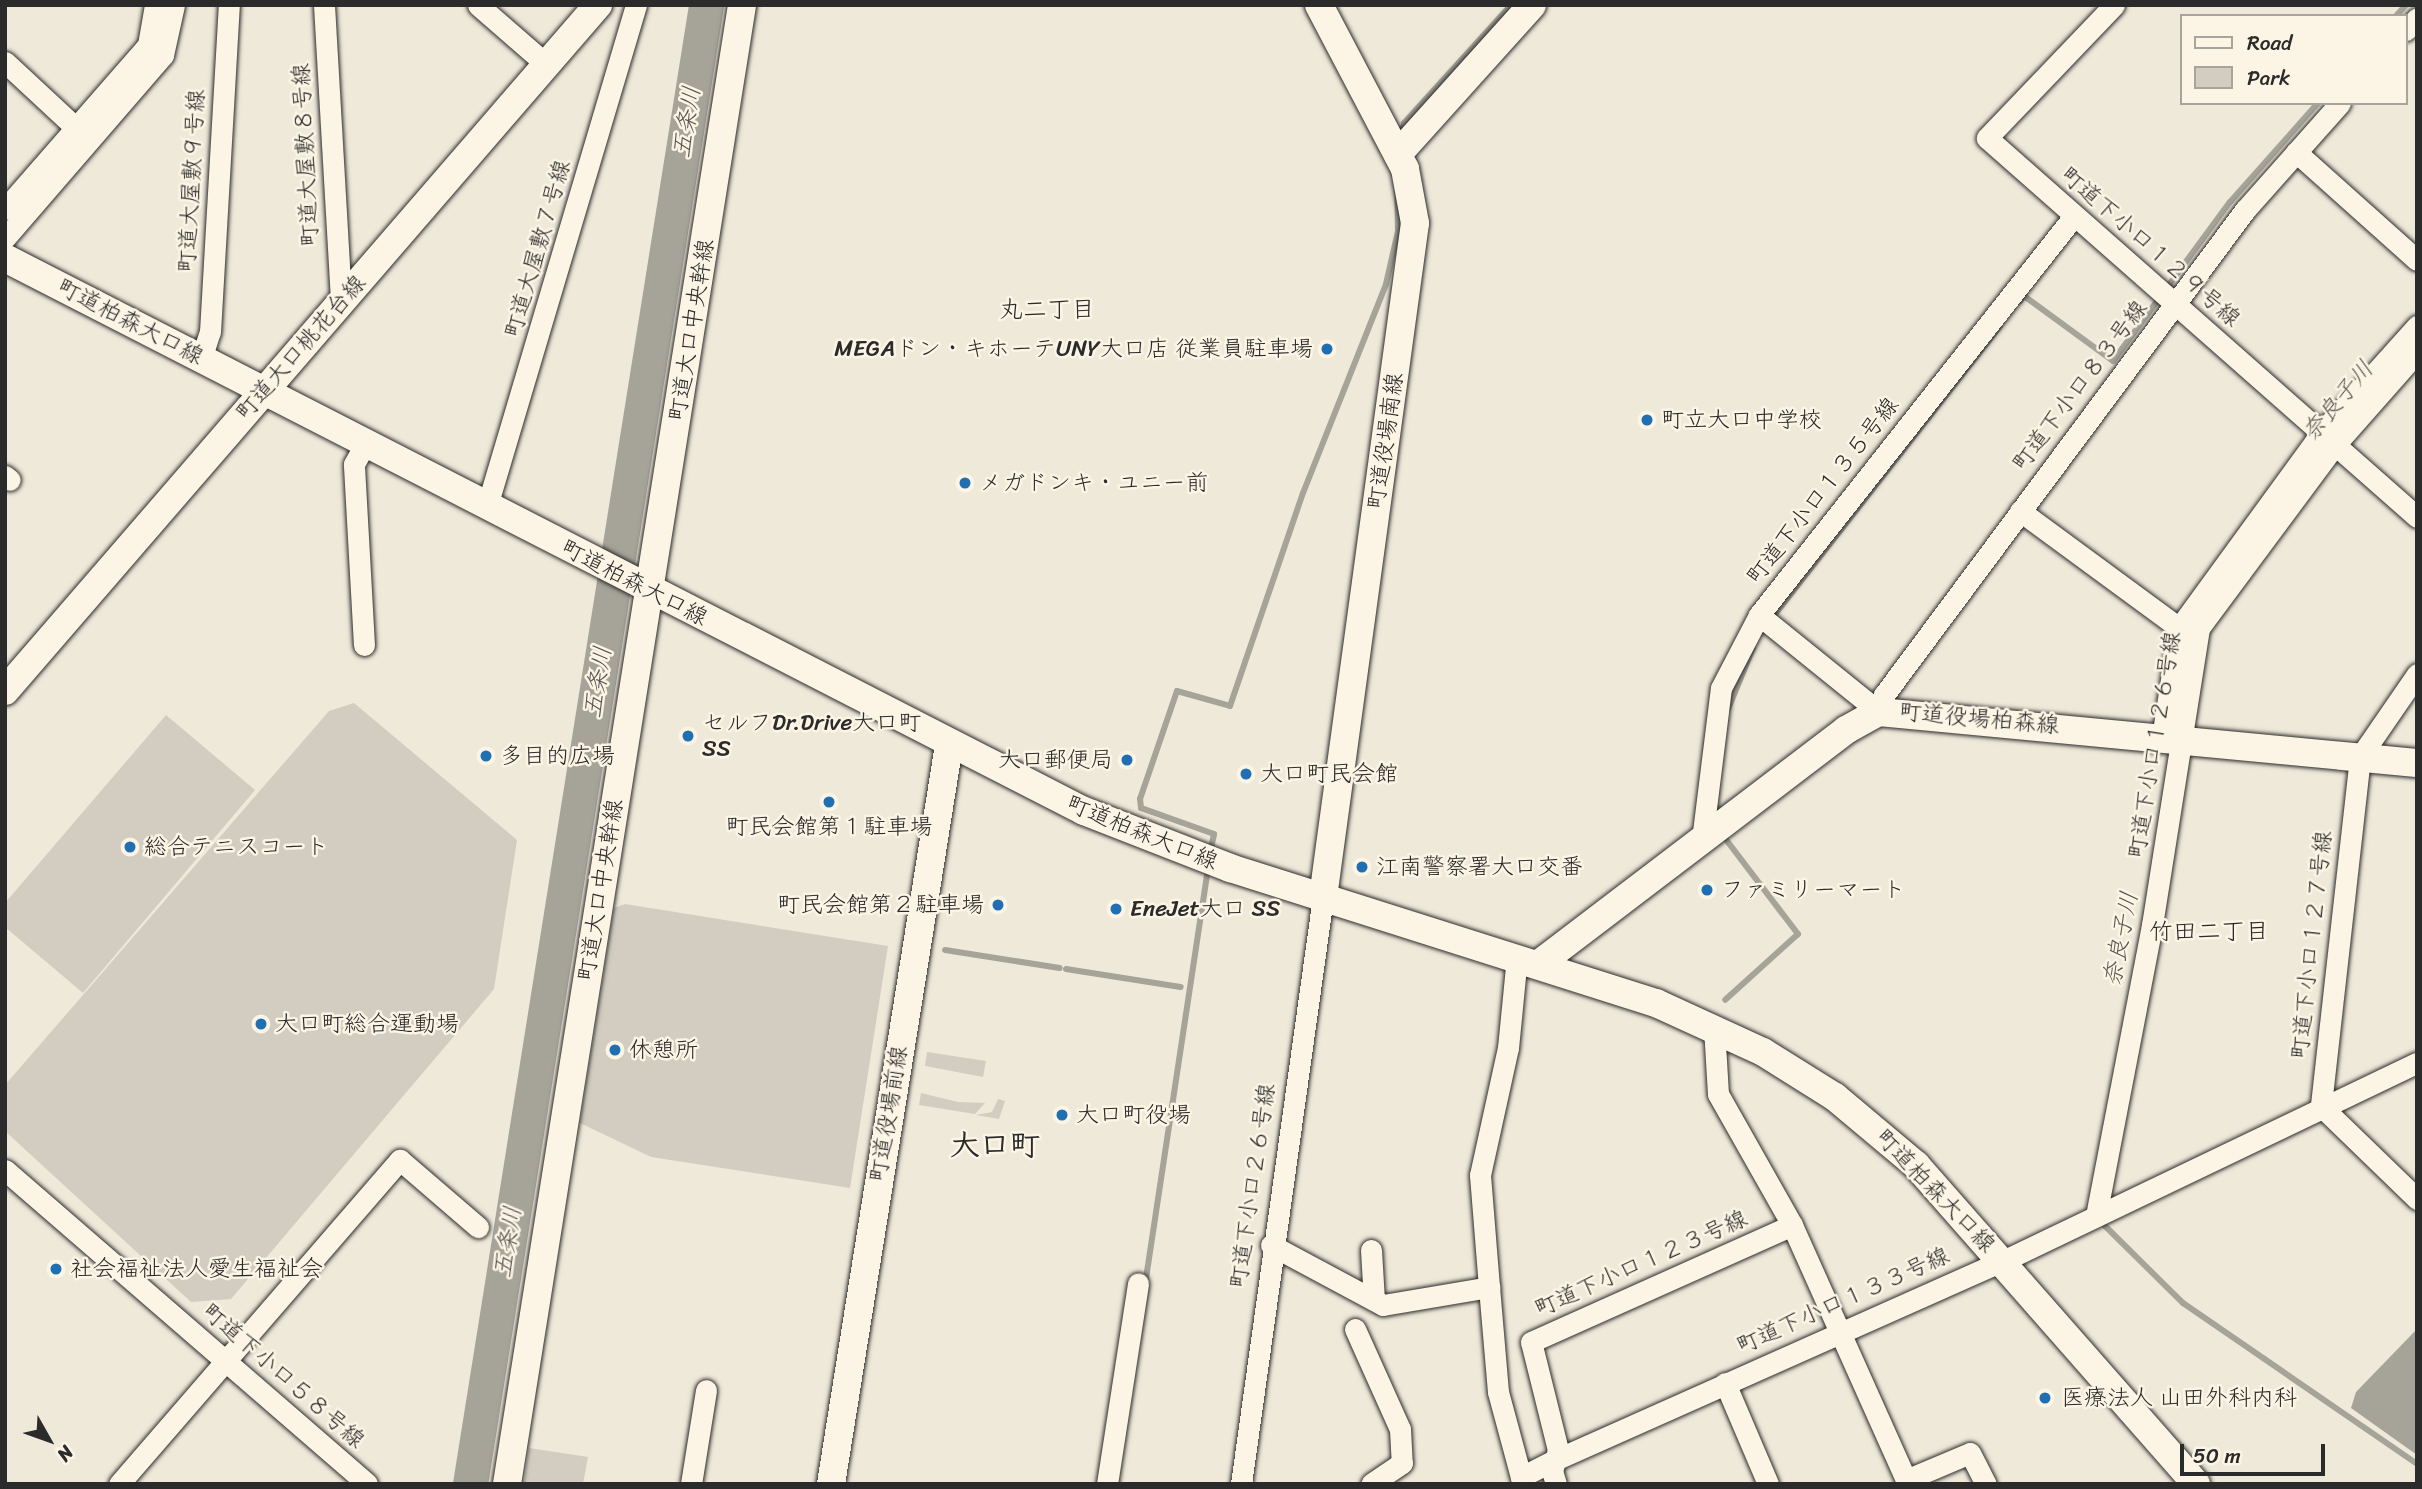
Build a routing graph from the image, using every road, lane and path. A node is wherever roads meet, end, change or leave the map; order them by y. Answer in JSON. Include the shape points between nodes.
{"nodes":[{"id":1,"x":155,"y":5,"type":"edge"},
{"id":2,"x":174,"y":5,"type":"edge"},
{"id":3,"x":229,"y":5,"type":"edge"},
{"id":4,"x":324,"y":5,"type":"edge"},
{"id":5,"x":478,"y":5,"type":"edge"},
{"id":6,"x":598,"y":5,"type":"edge"},
{"id":7,"x":636,"y":5,"type":"edge"},
{"id":8,"x":743,"y":5,"type":"edge"},
{"id":9,"x":1319,"y":5,"type":"edge"},
{"id":10,"x":1532,"y":5,"type":"edge"},
{"id":11,"x":2115,"y":5,"type":"edge"},
{"id":12,"x":5,"y":62,"type":"edge"},
{"id":13,"x":547,"y":65,"type":"junction"},
{"id":14,"x":2338,"y":105,"type":"edge"},
{"id":15,"x":76,"y":128,"type":"junction"},
{"id":16,"x":2296,"y":152,"type":"junction"},
{"id":17,"x":1398,"y":154,"type":"junction"},
{"id":18,"x":5,"y":209,"type":"edge"},
{"id":19,"x":2074,"y":216,"type":"junction"},
{"id":20,"x":5,"y":238,"type":"edge"},
{"id":21,"x":5,"y":258,"type":"edge"},
{"id":22,"x":2417,"y":260,"type":"edge"},
{"id":23,"x":341,"y":302,"type":"junction"},
{"id":24,"x":2175,"y":303,"type":"junction"},
{"id":25,"x":2417,"y":326,"type":"edge"},
{"id":26,"x":2417,"y":352,"type":"edge"},
{"id":27,"x":201,"y":359,"type":"junction"},
{"id":28,"x":264,"y":390,"type":"junction"},
{"id":29,"x":2328,"y":439,"type":"junction"},
{"id":30,"x":365,"y":443,"type":"junction"},
{"id":31,"x":487,"y":506,"type":"junction"},
{"id":32,"x":2020,"y":511,"type":"junction"},
{"id":33,"x":2417,"y":517,"type":"edge"},
{"id":34,"x":640,"y":586,"type":"junction"},
{"id":35,"x":1759,"y":615,"type":"junction"},
{"id":36,"x":2179,"y":628,"type":"junction"},
{"id":37,"x":364,"y":645,"type":"dead end"},
{"id":38,"x":2417,"y":674,"type":"edge"},
{"id":39,"x":5,"y":691,"type":"edge"},
{"id":40,"x":1879,"y":712,"type":"junction"},
{"id":41,"x":2171,"y":738,"type":"junction"},
{"id":42,"x":949,"y":745,"type":"junction"},
{"id":43,"x":2360,"y":757,"type":"junction"},
{"id":44,"x":2417,"y":763,"type":"edge"},
{"id":45,"x":1702,"y":840,"type":"junction"},
{"id":46,"x":1322,"y":897,"type":"junction"},
{"id":47,"x":1528,"y":961,"type":"junction"},
{"id":48,"x":1714,"y":1027,"type":"junction"},
{"id":49,"x":2417,"y":1063,"type":"edge"},
{"id":50,"x":2320,"y":1106,"type":"junction"},
{"id":51,"x":6,"y":1171,"type":"edge"},
{"id":52,"x":2417,"y":1199,"type":"edge"},
{"id":53,"x":2095,"y":1216,"type":"junction"},
{"id":54,"x":1792,"y":1225,"type":"junction"},
{"id":55,"x":478,"y":1227,"type":"dead end"},
{"id":56,"x":1271,"y":1245,"type":"junction"},
{"id":57,"x":1371,"y":1250,"type":"dead end"},
{"id":58,"x":2003,"y":1261,"type":"junction"},
{"id":59,"x":1138,"y":1283,"type":"dead end"},
{"id":60,"x":1489,"y":1287,"type":"junction"},
{"id":61,"x":1374,"y":1300,"type":"junction"},
{"id":62,"x":1355,"y":1329,"type":"dead end"},
{"id":63,"x":1840,"y":1330,"type":"junction"},
{"id":64,"x":226,"y":1361,"type":"junction"},
{"id":65,"x":1725,"y":1383,"type":"junction"},
{"id":66,"x":706,"y":1390,"type":"dead end"},
{"id":67,"x":1555,"y":1460,"type":"junction"},
{"id":68,"x":1404,"y":1473,"type":"edge"},
{"id":69,"x":1522,"y":1481,"type":"edge"},
{"id":70,"x":120,"y":1484,"type":"edge"},
{"id":71,"x":367,"y":1484,"type":"edge"},
{"id":72,"x":507,"y":1484,"type":"edge"},
{"id":73,"x":691,"y":1484,"type":"edge"},
{"id":74,"x":831,"y":1484,"type":"edge"},
{"id":75,"x":1107,"y":1484,"type":"edge"},
{"id":76,"x":1241,"y":1484,"type":"edge"},
{"id":77,"x":1371,"y":1484,"type":"edge"},
{"id":78,"x":1556,"y":1484,"type":"edge"},
{"id":79,"x":1768,"y":1484,"type":"edge"},
{"id":80,"x":1986,"y":1484,"type":"edge"},
{"id":81,"x":2196,"y":1484,"type":"edge"}],
"edges":[{"from":1,"to":15,"type":"street","via":[[148,45]]},
{"from":2,"to":20,"type":"street","via":[[163,55]]},
{"from":3,"to":27,"type":"street","name":"町道大屋敷９号線","via":[[210,332]]},
{"from":4,"to":23,"type":"street","name":"町道大屋敷８号線"},
{"from":5,"to":13,"type":"street"},
{"from":6,"to":13,"type":"street","name":"町道大口桃花台線"},
{"from":7,"to":31,"type":"street","name":"町道大屋敷７号線"},
{"from":8,"to":34,"type":"street","name":"町道大口中央幹線"},
{"from":9,"to":17,"type":"street","name":"町道役場南線"},
{"from":10,"to":17,"type":"street"},
{"from":11,"to":19,"type":"street","name":"町道下小口１２９号線","via":[[1987,138]]},
{"from":12,"to":15,"type":"street"},
{"from":13,"to":23,"type":"street","name":"町道大口桃花台線"},
{"from":14,"to":16,"type":"street","name":"町道下小口８３号線"},
{"from":15,"to":18,"type":"street"},
{"from":16,"to":22,"type":"street"},
{"from":16,"to":24,"type":"street","name":"町道下小口８３号線"},
{"from":17,"to":46,"type":"street","name":"町道役場南線","via":[[1411,188],[1415,235]]},
{"from":19,"to":24,"type":"street","name":"町道下小口１２９号線"},
{"from":19,"to":35,"type":"street","name":"町道下小口１３５号線"},
{"from":21,"to":27,"type":"street","name":"町道柏森大口線"},
{"from":23,"to":28,"type":"street","name":"町道大口桃花台線"},
{"from":24,"to":29,"type":"street","name":"町道下小口１２９号線"},
{"from":24,"to":32,"type":"street","name":"町道下小口８３号線"},
{"from":25,"to":29,"type":"street"},
{"from":26,"to":29,"type":"street","name":"町道下小口１２６号線"},
{"from":27,"to":28,"type":"street","name":"町道柏森大口線"},
{"from":28,"to":30,"type":"street","name":"町道柏森大口線"},
{"from":28,"to":39,"type":"street","name":"町道大口桃花台線"},
{"from":29,"to":33,"type":"street","name":"町道下小口１２９号線"},
{"from":29,"to":36,"type":"street"},
{"from":29,"to":41,"type":"street","name":"町道下小口１２６号線","via":[[2199,628]]},
{"from":30,"to":31,"type":"street","name":"町道柏森大口線"},
{"from":30,"to":37,"type":"street","via":[[354,464]]},
{"from":31,"to":34,"type":"street","name":"町道柏森大口線"},
{"from":32,"to":36,"type":"street"},
{"from":32,"to":40,"type":"street","name":"町道下小口８３号線","via":[[1884,695]]},
{"from":34,"to":42,"type":"street","name":"町道柏森大口線"},
{"from":34,"to":72,"type":"street","name":"町道大口中央幹線"},
{"from":35,"to":40,"type":"street"},
{"from":35,"to":45,"type":"street","name":"町道下小口１３５号線","via":[[1721,688]]},
{"from":36,"to":41,"type":"street"},
{"from":38,"to":43,"type":"street","name":"町道下小口１２７号線"},
{"from":40,"to":41,"type":"street","name":"町道役場柏森線"},
{"from":40,"to":45,"type":"street","name":"町道役場柏森線"},
{"from":41,"to":43,"type":"street","name":"町道役場柏森線"},
{"from":41,"to":53,"type":"street","name":"町道下小口１２６号線","via":[[2152,925]]},
{"from":42,"to":46,"type":"street","name":"町道柏森大口線","via":[[1155,842]]},
{"from":42,"to":74,"type":"street","name":"町道役場前線"},
{"from":43,"to":44,"type":"street","name":"町道役場柏森線"},
{"from":43,"to":50,"type":"street","name":"町道下小口１２７号線"},
{"from":45,"to":47,"type":"street","name":"町道役場柏森線"},
{"from":46,"to":47,"type":"street","name":"町道柏森大口線"},
{"from":46,"to":56,"type":"street","name":"町道下小口２６号線"},
{"from":47,"to":48,"type":"street","name":"町道柏森大口線"},
{"from":47,"to":60,"type":"street","via":[[1480,1175]]},
{"from":48,"to":54,"type":"street","via":[[1718,1094]]},
{"from":48,"to":58,"type":"street","name":"町道柏森大口線","via":[[1788,1066],[1866,1121],[1939,1189]]},
{"from":49,"to":50,"type":"street","name":"町道下小口１３３号線"},
{"from":50,"to":52,"type":"street"},
{"from":50,"to":53,"type":"street","name":"町道下小口１３３号線"},
{"from":51,"to":64,"type":"street","name":"町道下小口５８号線"},
{"from":53,"to":58,"type":"street","name":"町道下小口１３３号線"},
{"from":54,"to":63,"type":"street"},
{"from":54,"to":67,"type":"street","name":"町道下小口１２３号線","via":[[1531,1342]]},
{"from":55,"to":64,"type":"street","via":[[400,1160]]},
{"from":56,"to":61,"type":"street"},
{"from":56,"to":76,"type":"street","name":"町道下小口２６号線"},
{"from":57,"to":61,"type":"street"},
{"from":58,"to":63,"type":"street","name":"町道下小口１３３号線"},
{"from":58,"to":81,"type":"street","name":"町道柏森大口線"},
{"from":59,"to":75,"type":"street"},
{"from":60,"to":61,"type":"street","via":[[1383,1305]]},
{"from":60,"to":69,"type":"street","via":[[1498,1392]]},
{"from":62,"to":68,"type":"street","via":[[1400,1429]]},
{"from":63,"to":65,"type":"street","name":"町道下小口１３３号線"},
{"from":63,"to":80,"type":"street","via":[[1906,1480],[1970,1453]]},
{"from":64,"to":70,"type":"street"},
{"from":64,"to":71,"type":"street","name":"町道下小口５８号線"},
{"from":65,"to":67,"type":"street","name":"町道下小口１３３号線"},
{"from":65,"to":79,"type":"street"},
{"from":66,"to":73,"type":"street"},
{"from":67,"to":69,"type":"street","name":"町道下小口１３３号線"},
{"from":67,"to":78,"type":"street","name":"町道下小口１２３号線"},
{"from":68,"to":77,"type":"street"}]}
